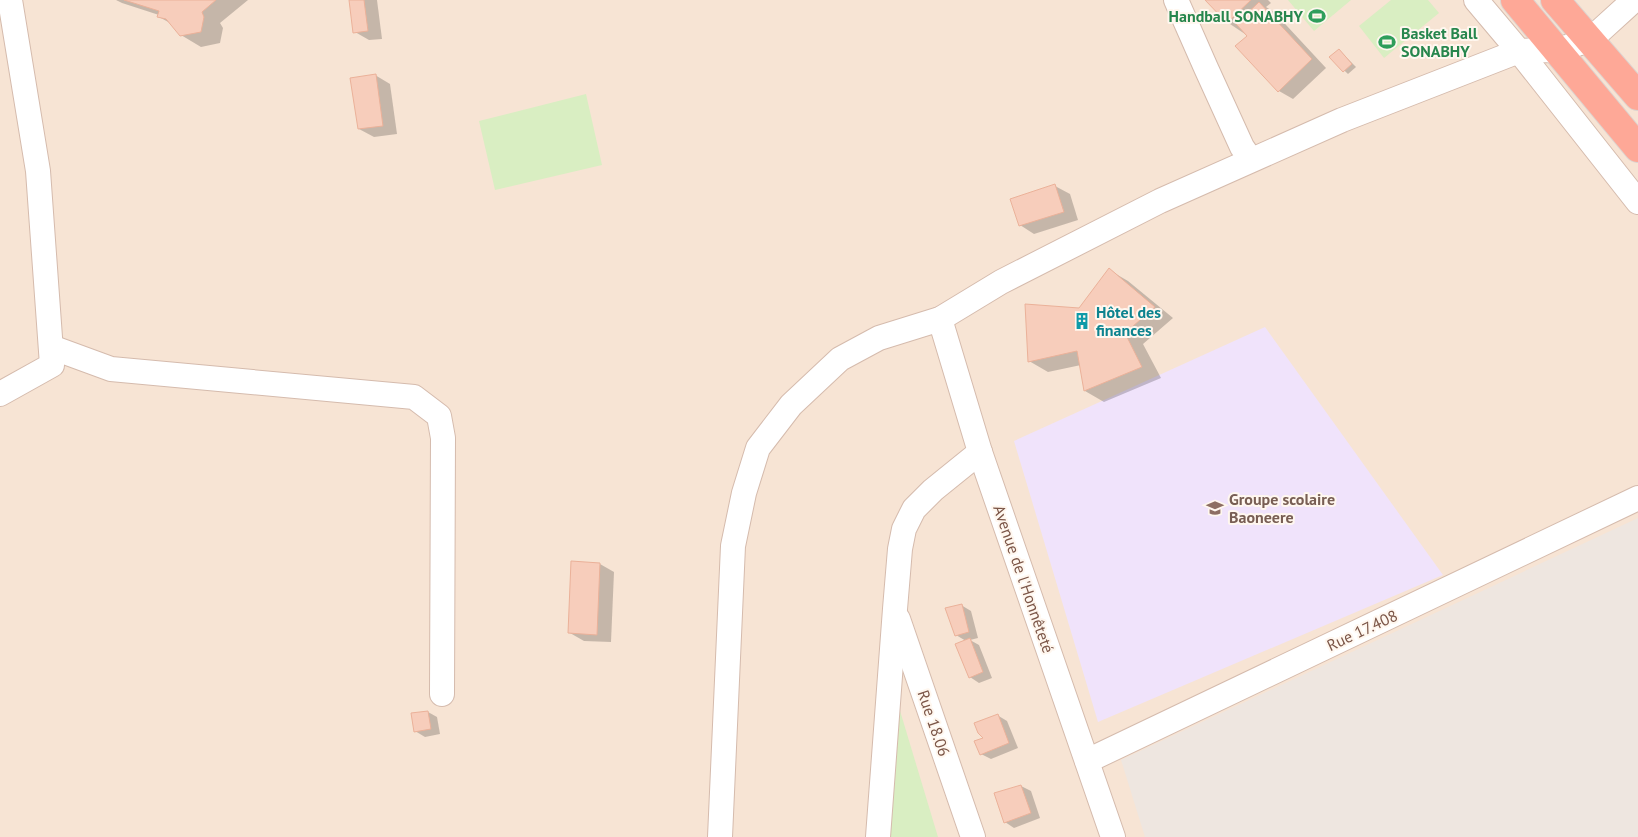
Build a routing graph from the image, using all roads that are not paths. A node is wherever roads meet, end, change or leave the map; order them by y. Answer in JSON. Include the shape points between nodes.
{"nodes":[{"id":1,"x":10,"y":0,"type":"edge"},
{"id":2,"x":1176,"y":0,"type":"edge"},
{"id":3,"x":1476,"y":0,"type":"edge"},
{"id":4,"x":1515,"y":0,"type":"edge"},
{"id":5,"x":1555,"y":0,"type":"edge"},
{"id":6,"x":1634,"y":0,"type":"edge"},
{"id":7,"x":1590,"y":40,"type":"junction"},
{"id":8,"x":1557,"y":50,"type":"junction"},
{"id":9,"x":1519,"y":51,"type":"junction"},
{"id":10,"x":1638,"y":96,"type":"edge"},
{"id":11,"x":1638,"y":148,"type":"edge"},
{"id":12,"x":1251,"y":160,"type":"junction"},
{"id":13,"x":1638,"y":202,"type":"edge"},
{"id":14,"x":940,"y":320,"type":"junction"},
{"id":15,"x":50,"y":347,"type":"junction"},
{"id":16,"x":0,"y":394,"type":"edge"},
{"id":17,"x":980,"y":452,"type":"junction"},
{"id":18,"x":1638,"y":498,"type":"edge"},
{"id":19,"x":895,"y":609,"type":"junction"},
{"id":20,"x":442,"y":694,"type":"dead end"},
{"id":21,"x":1087,"y":761,"type":"junction"},
{"id":22,"x":720,"y":837,"type":"edge"},
{"id":23,"x":878,"y":837,"type":"edge"},
{"id":24,"x":973,"y":837,"type":"edge"},
{"id":25,"x":1113,"y":837,"type":"edge"}],
"edges":[{"from":1,"to":15,"type":"street","via":[[38,172]]},
{"from":2,"to":12,"type":"street","via":[[1242,147]]},
{"from":3,"to":9,"type":"street"},
{"from":4,"to":8,"type":"highway"},
{"from":5,"to":7,"type":"highway"},
{"from":6,"to":7,"type":"street"},
{"from":7,"to":8,"type":"street"},
{"from":7,"to":10,"type":"highway"},
{"from":8,"to":9,"type":"street"},
{"from":8,"to":11,"type":"highway"},
{"from":9,"to":12,"type":"street","via":[[1342,120]]},
{"from":9,"to":13,"type":"street"},
{"from":12,"to":14,"type":"street","via":[[1160,201],[1001,282]]},
{"from":14,"to":17,"type":"street","name":"Avenue de l'Honnêteté"},
{"from":14,"to":22,"type":"street","via":[[878,338],[840,359],[791,405],[758,448],[733,546]]},
{"from":15,"to":16,"type":"street","via":[[52,365]]},
{"from":15,"to":20,"type":"street","via":[[111,369],[414,397],[439,416],[443,438]]},
{"from":17,"to":19,"type":"street","via":[[914,509],[904,529],[900,549]]},
{"from":17,"to":21,"type":"street","name":"Avenue de l'Honnêteté"},
{"from":18,"to":21,"type":"street","name":"Rue 17.408"},
{"from":19,"to":23,"type":"street"},
{"from":19,"to":24,"type":"street","name":"Rue 18.06"},
{"from":21,"to":25,"type":"street","name":"Avenue de l'Honnêteté"}]}
